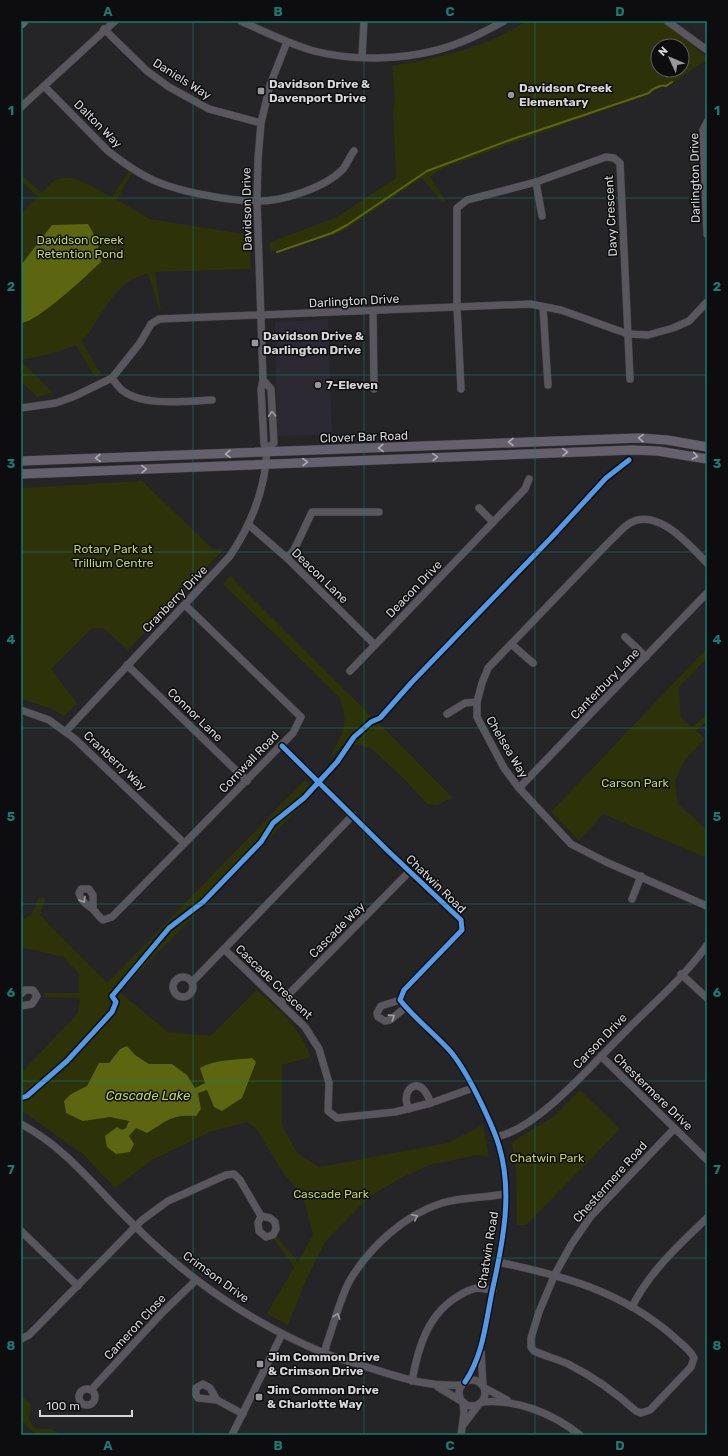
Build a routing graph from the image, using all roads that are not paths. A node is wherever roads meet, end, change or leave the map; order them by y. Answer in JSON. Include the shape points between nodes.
{"nodes":[{"id":1,"x":24,"y":21,"type":"edge"},
{"id":2,"x":115,"y":21,"type":"edge"},
{"id":3,"x":241,"y":21,"type":"edge"},
{"id":4,"x":364,"y":21,"type":"edge"},
{"id":5,"x":504,"y":21,"type":"edge"},
{"id":6,"x":667,"y":21,"type":"edge"},
{"id":7,"x":21,"y":24,"type":"edge"},
{"id":8,"x":104,"y":29,"type":"junction"},
{"id":9,"x":287,"y":42,"type":"junction"},
{"id":10,"x":707,"y":50,"type":"edge"},
{"id":11,"x":362,"y":57,"type":"junction"},
{"id":12,"x":44,"y":86,"type":"junction"},
{"id":13,"x":21,"y":107,"type":"edge"},
{"id":14,"x":707,"y":122,"type":"edge"},
{"id":15,"x":261,"y":123,"type":"junction"},
{"id":16,"x":354,"y":151,"type":"dead end"},
{"id":17,"x":536,"y":182,"type":"junction"},
{"id":18,"x":257,"y":201,"type":"junction"},
{"id":19,"x":542,"y":216,"type":"dead end"},
{"id":20,"x":707,"y":234,"type":"edge"},
{"id":21,"x":707,"y":302,"type":"edge"},
{"id":22,"x":457,"y":307,"type":"junction"},
{"id":23,"x":543,"y":307,"type":"junction"},
{"id":24,"x":373,"y":311,"type":"junction"},
{"id":25,"x":262,"y":316,"type":"junction"},
{"id":26,"x":628,"y":334,"type":"junction"},
{"id":27,"x":112,"y":378,"type":"junction"},
{"id":28,"x":630,"y":379,"type":"dead end"},
{"id":29,"x":548,"y":385,"type":"dead end"},
{"id":30,"x":374,"y":389,"type":"dead end"},
{"id":31,"x":461,"y":389,"type":"dead end"},
{"id":32,"x":212,"y":400,"type":"dead end"},
{"id":33,"x":21,"y":408,"type":"edge"},
{"id":34,"x":707,"y":447,"type":"edge"},
{"id":35,"x":267,"y":450,"type":"junction"},
{"id":36,"x":707,"y":459,"type":"edge"},
{"id":37,"x":21,"y":461,"type":"edge"},
{"id":38,"x":266,"y":463,"type":"junction"},
{"id":39,"x":21,"y":474,"type":"edge"},
{"id":40,"x":529,"y":480,"type":"dead end"},
{"id":41,"x":479,"y":508,"type":"dead end"},
{"id":42,"x":379,"y":512,"type":"dead end"},
{"id":43,"x":493,"y":522,"type":"junction"},
{"id":44,"x":249,"y":525,"type":"junction"},
{"id":45,"x":287,"y":558,"type":"junction"},
{"id":46,"x":707,"y":563,"type":"edge"},
{"id":47,"x":707,"y":593,"type":"edge"},
{"id":48,"x":185,"y":605,"type":"junction"},
{"id":49,"x":625,"y":637,"type":"dead end"},
{"id":50,"x":511,"y":644,"type":"junction"},
{"id":51,"x":375,"y":645,"type":"junction"},
{"id":52,"x":646,"y":657,"type":"junction"},
{"id":53,"x":533,"y":663,"type":"dead end"},
{"id":54,"x":127,"y":665,"type":"junction"},
{"id":55,"x":350,"y":671,"type":"dead end"},
{"id":56,"x":477,"y":702,"type":"junction"},
{"id":57,"x":21,"y":710,"type":"edge"},
{"id":58,"x":447,"y":714,"type":"dead end"},
{"id":59,"x":66,"y":731,"type":"junction"},
{"id":60,"x":282,"y":746,"type":"junction"},
{"id":61,"x":247,"y":781,"type":"junction"},
{"id":62,"x":519,"y":788,"type":"junction"},
{"id":63,"x":353,"y":815,"type":"junction"},
{"id":64,"x":184,"y":843,"type":"junction"},
{"id":65,"x":409,"y":872,"type":"junction"},
{"id":66,"x":641,"y":876,"type":"junction"},
{"id":67,"x":632,"y":899,"type":"dead end"},
{"id":68,"x":707,"y":906,"type":"edge"},
{"id":69,"x":93,"y":909,"type":"dead end"},
{"id":70,"x":707,"y":945,"type":"edge"},
{"id":71,"x":224,"y":949,"type":"junction"},
{"id":72,"x":681,"y":974,"type":"junction"},
{"id":73,"x":192,"y":982,"type":"dead end"},
{"id":74,"x":21,"y":994,"type":"edge"},
{"id":75,"x":707,"y":998,"type":"edge"},
{"id":76,"x":400,"y":1000,"type":"junction"},
{"id":77,"x":280,"y":1003,"type":"junction"},
{"id":78,"x":21,"y":1006,"type":"edge"},
{"id":79,"x":406,"y":1007,"type":"junction"},
{"id":80,"x":601,"y":1056,"type":"junction"},
{"id":81,"x":474,"y":1088,"type":"junction"},
{"id":82,"x":431,"y":1103,"type":"junction"},
{"id":83,"x":409,"y":1109,"type":"junction"},
{"id":84,"x":21,"y":1124,"type":"edge"},
{"id":85,"x":674,"y":1128,"type":"junction"},
{"id":86,"x":496,"y":1137,"type":"junction"},
{"id":87,"x":707,"y":1160,"type":"edge"},
{"id":88,"x":505,"y":1194,"type":"junction"},
{"id":89,"x":261,"y":1216,"type":"dead end"},
{"id":90,"x":707,"y":1218,"type":"edge"},
{"id":91,"x":135,"y":1227,"type":"junction"},
{"id":92,"x":21,"y":1231,"type":"edge"},
{"id":93,"x":498,"y":1262,"type":"junction"},
{"id":94,"x":555,"y":1274,"type":"junction"},
{"id":95,"x":196,"y":1280,"type":"junction"},
{"id":96,"x":78,"y":1286,"type":"junction"},
{"id":97,"x":492,"y":1290,"type":"junction"},
{"id":98,"x":632,"y":1306,"type":"junction"},
{"id":99,"x":282,"y":1334,"type":"junction"},
{"id":100,"x":21,"y":1339,"type":"edge"},
{"id":101,"x":480,"y":1350,"type":"junction"},
{"id":102,"x":325,"y":1353,"type":"junction"},
{"id":103,"x":412,"y":1381,"type":"junction"},
{"id":104,"x":463,"y":1383,"type":"junction"},
{"id":105,"x":436,"y":1386,"type":"junction"},
{"id":106,"x":484,"y":1386,"type":"junction"},
{"id":107,"x":91,"y":1390,"type":"dead end"},
{"id":108,"x":217,"y":1400,"type":"dead end"},
{"id":109,"x":462,"y":1402,"type":"junction"},
{"id":110,"x":480,"y":1403,"type":"junction"},
{"id":111,"x":513,"y":1403,"type":"junction"},
{"id":112,"x":243,"y":1414,"type":"junction"},
{"id":113,"x":462,"y":1431,"type":"edge"},
{"id":114,"x":232,"y":1435,"type":"edge"},
{"id":115,"x":580,"y":1435,"type":"edge"}],
"edges":[{"from":1,"to":7,"type":"main road"},
{"from":2,"to":8,"type":"street"},
{"from":3,"to":9,"type":"street"},
{"from":4,"to":11,"type":"street"},
{"from":5,"to":11,"type":"street","via":[[477,36],[438,50],[392,57]]},
{"from":6,"to":10,"type":"street"},
{"from":8,"to":12,"type":"street"},
{"from":8,"to":15,"type":"street","name":"Daniels Way","via":[[147,71],[169,87],[210,109]]},
{"from":9,"to":11,"type":"street","via":[[315,51]]},
{"from":9,"to":15,"type":"street","name":"Davidson Drive","via":[[270,84]]},
{"from":12,"to":13,"type":"street"},
{"from":12,"to":18,"type":"street","name":"Dalton Way","via":[[108,151],[150,178],[203,194]]},
{"from":14,"to":20,"type":"street","name":"Darlington Drive","via":[[703,130]]},
{"from":15,"to":18,"type":"street","name":"Davidson Drive"},
{"from":16,"to":18,"type":"street","name":"Dalton Way","via":[[343,169],[302,194]]},
{"from":17,"to":19,"type":"street"},
{"from":17,"to":22,"type":"street","name":"Davy Crescent","via":[[467,200],[457,208]]},
{"from":17,"to":26,"type":"street","name":"Davy Crescent","via":[[606,157],[614,158],[620,163]]},
{"from":18,"to":25,"type":"street","name":"Davidson Drive"},
{"from":21,"to":26,"type":"street","name":"Darlington Drive","via":[[690,321],[673,328],[648,335]]},
{"from":22,"to":23,"type":"street","name":"Darlington Drive","via":[[530,304]]},
{"from":22,"to":24,"type":"street","name":"Darlington Drive"},
{"from":22,"to":31,"type":"street"},
{"from":23,"to":26,"type":"street","name":"Darlington Drive","via":[[561,310]]},
{"from":23,"to":29,"type":"street"},
{"from":24,"to":25,"type":"street","name":"Darlington Drive"},
{"from":24,"to":30,"type":"street"},
{"from":25,"to":27,"type":"street","name":"Darlington Drive","via":[[154,321]]},
{"from":25,"to":35,"type":"street","name":"Davidson Drive","via":[[263,380],[271,389],[274,443]]},
{"from":26,"to":28,"type":"street"},
{"from":27,"to":32,"type":"street","via":[[122,390],[140,399]]},
{"from":27,"to":33,"type":"street","name":"Darlington Drive","via":[[56,403]]},
{"from":34,"to":35,"type":"main road","name":"Clover Bar Road","one_way":true,"via":[[639,438]]},
{"from":35,"to":37,"type":"main road","name":"Clover Bar Road","one_way":true},
{"from":35,"to":38,"type":"street","name":"Cranberry Drive"},
{"from":38,"to":36,"type":"main road","name":"Clover Bar Road","one_way":true,"via":[[632,450],[658,451]]},
{"from":39,"to":38,"type":"main road","name":"Clover Bar Road","one_way":true},
{"from":38,"to":44,"type":"street","name":"Cranberry Drive"},
{"from":40,"to":43,"type":"street","name":"Deacon Drive","via":[[525,489]]},
{"from":41,"to":43,"type":"street"},
{"from":42,"to":45,"type":"street","via":[[312,512],[294,550]]},
{"from":43,"to":51,"type":"street","name":"Deacon Drive"},
{"from":44,"to":45,"type":"street","name":"Deacon Lane"},
{"from":44,"to":48,"type":"street","name":"Cranberry Drive","via":[[230,556]]},
{"from":45,"to":51,"type":"street","name":"Deacon Lane"},
{"from":46,"to":50,"type":"street","name":"Chelsea Way","via":[[668,526],[642,519],[630,523]]},
{"from":47,"to":52,"type":"street","name":"Canterbury Lane"},
{"from":48,"to":54,"type":"street","name":"Cranberry Drive"},
{"from":48,"to":60,"type":"street","name":"Cornwall Road","via":[[301,717],[293,733]]},
{"from":49,"to":52,"type":"street"},
{"from":50,"to":53,"type":"street"},
{"from":50,"to":56,"type":"street","name":"Chelsea Way","via":[[488,668]]},
{"from":51,"to":55,"type":"street","name":"Deacon Drive"},
{"from":52,"to":62,"type":"street","name":"Canterbury Lane"},
{"from":54,"to":59,"type":"street","name":"Cranberry Drive"},
{"from":54,"to":61,"type":"street","name":"Connor Lane"},
{"from":56,"to":58,"type":"street","via":[[465,703]]},
{"from":56,"to":62,"type":"street","name":"Chelsea Way","via":[[477,717],[487,740]]},
{"from":57,"to":59,"type":"street","name":"Cranberry Way","via":[[49,720]]},
{"from":59,"to":64,"type":"street","name":"Cranberry Way"},
{"from":60,"to":61,"type":"street","name":"Cornwall Road"},
{"from":60,"to":63,"type":"street","name":"Chatwin Road"},
{"from":61,"to":64,"type":"street","name":"Cornwall Road"},
{"from":62,"to":66,"type":"street","name":"Chelsea Way","via":[[571,844]]},
{"from":63,"to":65,"type":"street","name":"Chatwin Road"},
{"from":63,"to":71,"type":"street","name":"Cascade Crescent"},
{"from":64,"to":69,"type":"street","name":"Cornwall Road","via":[[112,918],[103,920]]},
{"from":65,"to":76,"type":"street","name":"Chatwin Road","via":[[461,920],[462,930],[404,990]]},
{"from":65,"to":77,"type":"street","name":"Cascade Way"},
{"from":66,"to":67,"type":"street"},
{"from":66,"to":68,"type":"street","name":"Chelsea Way"},
{"from":70,"to":72,"type":"street","name":"Carson Drive"},
{"from":71,"to":73,"type":"street","name":"Cascade Crescent"},
{"from":71,"to":77,"type":"street","name":"Cascade Crescent"},
{"from":72,"to":75,"type":"street"},
{"from":72,"to":80,"type":"street","name":"Carson Drive"},
{"from":74,"to":78,"type":"street","via":[[24,990],[33,990],[37,996],[32,1004]]},
{"from":76,"to":79,"type":"street","name":"Chatwin Road"},
{"from":76,"to":79,"type":"street","one_way":true,"via":[[381,1006],[377,1013],[378,1017],[385,1021],[390,1020]]},
{"from":77,"to":83,"type":"street","name":"Cascade Crescent","via":[[306,1027],[319,1049],[329,1083],[328,1111],[337,1118]]},
{"from":79,"to":81,"type":"street","name":"Chatwin Road","via":[[450,1052]]},
{"from":80,"to":85,"type":"street","name":"Chestermere Drive"},
{"from":80,"to":86,"type":"street","name":"Carson Drive","via":[[543,1112],[506,1135]]},
{"from":81,"to":82,"type":"street","name":"Cascade Crescent"},
{"from":81,"to":86,"type":"street","name":"Chatwin Road"},
{"from":82,"to":83,"type":"street","name":"Cascade Crescent"},
{"from":82,"to":83,"type":"street","via":[[424,1090],[413,1087],[407,1092],[405,1099]]},
{"from":84,"to":91,"type":"street","name":"Crimson Drive","via":[[53,1144]]},
{"from":85,"to":87,"type":"street","name":"Chestermere Drive"},
{"from":85,"to":94,"type":"street","name":"Chestermere Road","via":[[591,1216]]},
{"from":86,"to":88,"type":"street","name":"Chatwin Road","via":[[503,1164]]},
{"from":88,"to":93,"type":"street","name":"Chatwin Road","via":[[505,1223]]},
{"from":102,"to":88,"type":"street","one_way":true,"via":[[349,1282],[366,1257],[382,1240],[409,1219],[440,1204]]},
{"from":89,"to":91,"type":"street","via":[[234,1174],[226,1175],[168,1201]]},
{"from":90,"to":98,"type":"street","via":[[654,1273]]},
{"from":91,"to":95,"type":"street","name":"Crimson Drive"},
{"from":91,"to":96,"type":"street"},
{"from":92,"to":96,"type":"street"},
{"from":93,"to":94,"type":"street"},
{"from":93,"to":97,"type":"street","name":"Chatwin Road"},
{"from":94,"to":98,"type":"street"},
{"from":94,"to":98,"type":"street","name":"Chestermere Road","via":[[539,1312],[531,1338],[531,1347],[538,1353],[566,1363],[608,1386],[641,1413],[650,1410],[691,1367],[694,1358],[688,1349],[663,1328]]},
{"from":95,"to":99,"type":"street","name":"Crimson Drive"},
{"from":95,"to":107,"type":"street","name":"Cameron Close"},
{"from":96,"to":100,"type":"street","via":[[29,1335]]},
{"from":97,"to":101,"type":"street","name":"Chatwin Road"},
{"from":97,"to":103,"type":"street","via":[[477,1288],[466,1292],[450,1300],[438,1312],[427,1328],[415,1363]]},
{"from":99,"to":102,"type":"street","name":"Crimson Drive"},
{"from":99,"to":112,"type":"street"},
{"from":101,"to":104,"type":"street","name":"Chatwin Road","via":[[472,1371]]},
{"from":101,"to":106,"type":"street","name":"Chatwin Road"},
{"from":102,"to":103,"type":"street","name":"Crimson Drive"},
{"from":103,"to":105,"type":"street","name":"Crimson Drive"},
{"from":104,"to":105,"type":"street","name":"Crimson Drive"},
{"from":104,"to":106,"type":"street","via":[[477,1380]]},
{"from":104,"to":109,"type":"street","via":[[459,1393]]},
{"from":105,"to":109,"type":"street","name":"Crimson Drive"},
{"from":106,"to":110,"type":"street","via":[[485,1395]]},
{"from":106,"to":111,"type":"street"},
{"from":108,"to":112,"type":"street"},
{"from":109,"to":110,"type":"street","via":[[471,1406]]},
{"from":109,"to":113,"type":"street"},
{"from":110,"to":111,"type":"street"},
{"from":110,"to":113,"type":"street"},
{"from":111,"to":115,"type":"street","via":[[547,1415]]},
{"from":112,"to":114,"type":"street"}]}
